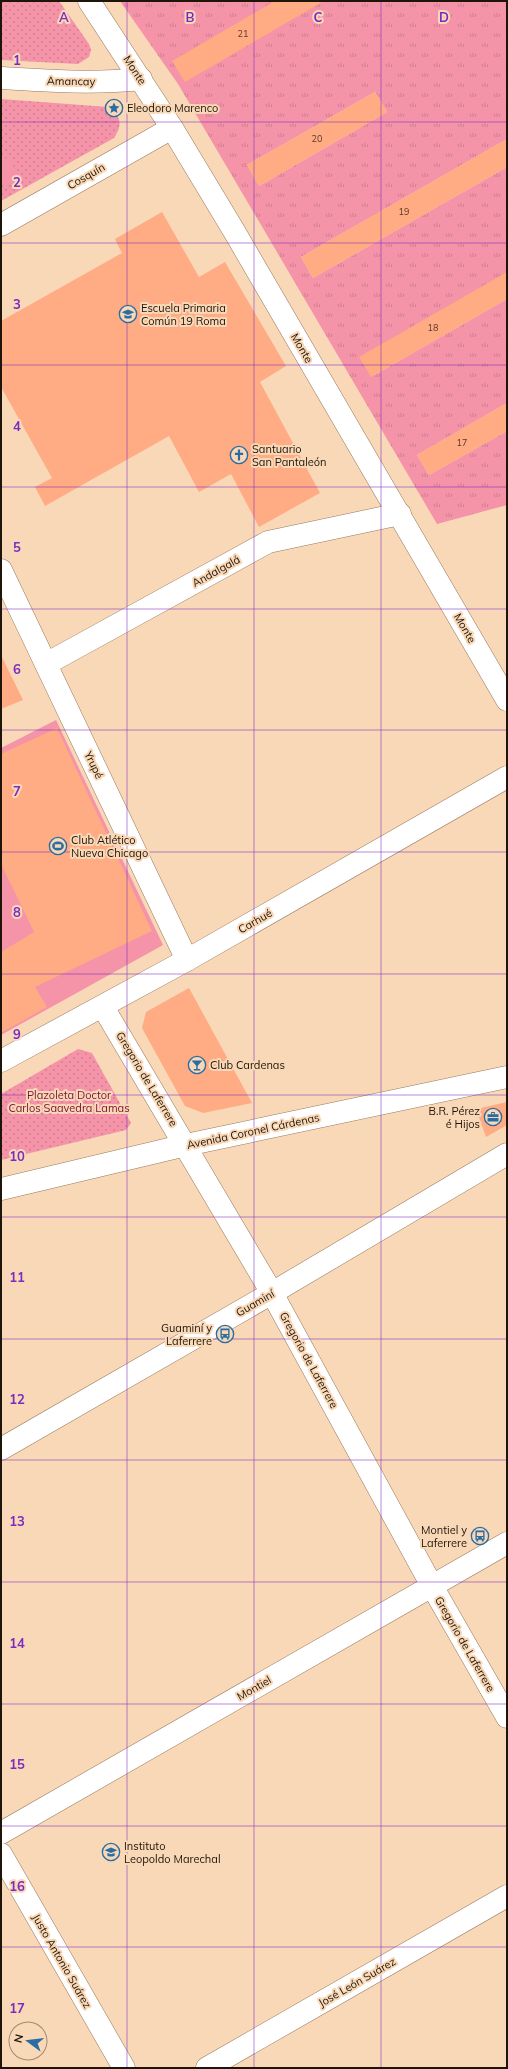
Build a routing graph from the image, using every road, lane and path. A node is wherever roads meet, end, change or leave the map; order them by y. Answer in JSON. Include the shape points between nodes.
{"nodes":[{"id":1,"x":89,"y":1,"type":"edge"},
{"id":2,"x":1,"y":78,"type":"edge"},
{"id":3,"x":141,"y":79,"type":"junction"},
{"id":4,"x":172,"y":128,"type":"junction"},
{"id":5,"x":1,"y":224,"type":"edge"},
{"id":6,"x":400,"y":514,"type":"junction"},
{"id":7,"x":1,"y":570,"type":"edge"},
{"id":8,"x":46,"y":664,"type":"junction"},
{"id":9,"x":507,"y":700,"type":"edge"},
{"id":10,"x":507,"y":777,"type":"edge"},
{"id":11,"x":187,"y":960,"type":"junction"},
{"id":12,"x":103,"y":1007,"type":"junction"},
{"id":13,"x":1,"y":1061,"type":"edge"},
{"id":14,"x":507,"y":1077,"type":"edge"},
{"id":15,"x":186,"y":1145,"type":"junction"},
{"id":16,"x":507,"y":1154,"type":"edge"},
{"id":17,"x":1,"y":1189,"type":"edge"},
{"id":18,"x":272,"y":1293,"type":"junction"},
{"id":19,"x":1,"y":1449,"type":"edge"},
{"id":20,"x":507,"y":1543,"type":"edge"},
{"id":21,"x":432,"y":1586,"type":"junction"},
{"id":22,"x":507,"y":1717,"type":"edge"},
{"id":23,"x":1,"y":1833,"type":"edge"},
{"id":24,"x":1,"y":1854,"type":"edge"},
{"id":25,"x":507,"y":1896,"type":"edge"},
{"id":26,"x":124,"y":2068,"type":"edge"},
{"id":27,"x":207,"y":2068,"type":"edge"}],
"edges":[{"from":1,"to":3,"type":"street","name":"Monte"},
{"from":2,"to":3,"type":"street","name":"Amancay","via":[[51,82]]},
{"from":3,"to":4,"type":"street","name":"Monte"},
{"from":4,"to":5,"type":"street","name":"Cosquín"},
{"from":4,"to":6,"type":"street","name":"Monte"},
{"from":6,"to":8,"type":"street","name":"Andalgalá","via":[[268,542]]},
{"from":6,"to":9,"type":"street","name":"Monte"},
{"from":7,"to":8,"type":"street","name":"Yrupé"},
{"from":8,"to":11,"type":"street","name":"Yrupé"},
{"from":10,"to":11,"type":"street","name":"Carhué"},
{"from":11,"to":12,"type":"street","name":"Carhué"},
{"from":12,"to":13,"type":"street","name":"Carhué"},
{"from":12,"to":15,"type":"street","name":"Gregorio de Laferrere"},
{"from":14,"to":15,"type":"street","name":"Avenida Coronel Cárdenas"},
{"from":15,"to":17,"type":"street","name":"Avenida Coronel Cárdenas"},
{"from":15,"to":18,"type":"street","name":"Gregorio de Laferrere"},
{"from":16,"to":18,"type":"street","name":"Guaminí"},
{"from":18,"to":19,"type":"street","name":"Guaminí"},
{"from":18,"to":21,"type":"street","name":"Gregorio de Laferrere"},
{"from":20,"to":21,"type":"street","name":"Montiel"},
{"from":21,"to":22,"type":"street","name":"Gregorio de Laferrere"},
{"from":21,"to":23,"type":"street","name":"Montiel"},
{"from":24,"to":26,"type":"street","name":"Justo Antonio Suárez"},
{"from":25,"to":27,"type":"street","name":"José León Suárez"}]}
